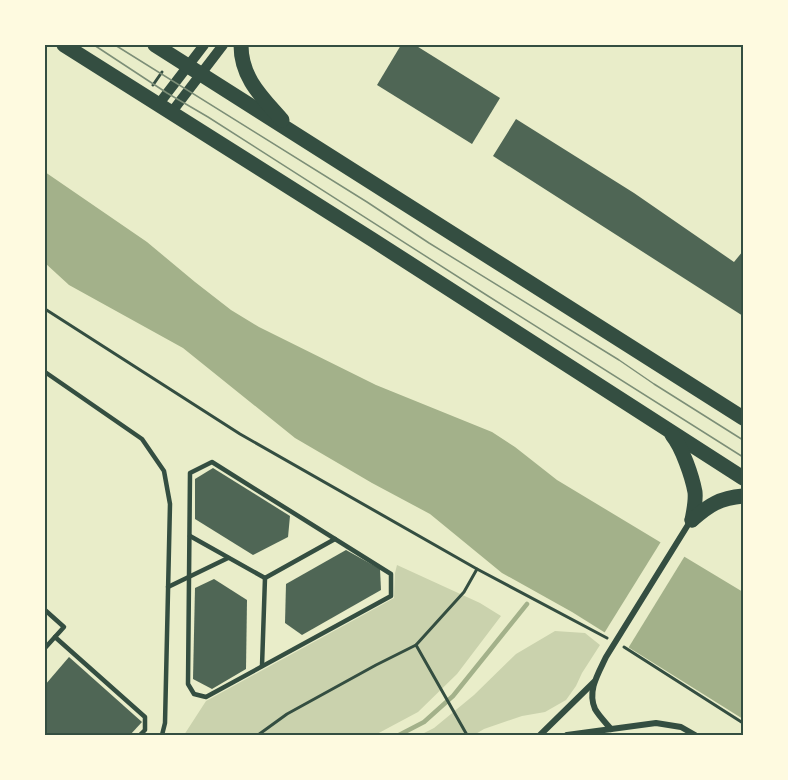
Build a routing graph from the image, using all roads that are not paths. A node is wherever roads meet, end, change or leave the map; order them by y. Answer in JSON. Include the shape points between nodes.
{"nodes":[{"id":1,"x":64,"y":45,"type":"edge"},
{"id":2,"x":155,"y":45,"type":"edge"},
{"id":3,"x":204,"y":45,"type":"edge"},
{"id":4,"x":223,"y":45,"type":"edge"},
{"id":5,"x":241,"y":45,"type":"edge"},
{"id":6,"x":194,"y":70,"type":"junction"},
{"id":7,"x":164,"y":109,"type":"junction"},
{"id":8,"x":295,"y":133,"type":"junction"},
{"id":9,"x":45,"y":372,"type":"edge"},
{"id":10,"x":743,"y":418,"type":"edge"},
{"id":11,"x":667,"y":430,"type":"junction"},
{"id":12,"x":743,"y":478,"type":"edge"},
{"id":13,"x":743,"y":496,"type":"edge"},
{"id":14,"x":692,"y":520,"type":"junction"},
{"id":15,"x":190,"y":536,"type":"junction"},
{"id":16,"x":335,"y":539,"type":"junction"},
{"id":17,"x":228,"y":558,"type":"junction"},
{"id":18,"x":189,"y":576,"type":"junction"},
{"id":19,"x":265,"y":578,"type":"junction"},
{"id":20,"x":168,"y":586,"type":"junction"},
{"id":21,"x":45,"y":610,"type":"edge"},
{"id":22,"x":55,"y":637,"type":"junction"},
{"id":23,"x":45,"y":648,"type":"edge"},
{"id":24,"x":262,"y":666,"type":"junction"},
{"id":25,"x":595,"y":681,"type":"junction"},
{"id":26,"x":611,"y":729,"type":"junction"},
{"id":27,"x":140,"y":735,"type":"edge"},
{"id":28,"x":162,"y":735,"type":"edge"},
{"id":29,"x":540,"y":735,"type":"edge"},
{"id":30,"x":567,"y":735,"type":"edge"},
{"id":31,"x":694,"y":735,"type":"edge"}],
"edges":[{"from":1,"to":7,"type":"main road"},
{"from":2,"to":6,"type":"main road"},
{"from":3,"to":6,"type":"street"},
{"from":4,"to":6,"type":"street"},
{"from":5,"to":8,"type":"main road","via":[[251,82]]},
{"from":6,"to":7,"type":"street"},
{"from":6,"to":8,"type":"main road"},
{"from":7,"to":11,"type":"main road"},
{"from":8,"to":10,"type":"main road"},
{"from":9,"to":20,"type":"lane","via":[[142,439],[164,471],[170,504]]},
{"from":11,"to":12,"type":"main road"},
{"from":11,"to":14,"type":"main road","via":[[681,450],[695,492]]},
{"from":13,"to":14,"type":"main road","via":[[722,499]]},
{"from":14,"to":25,"type":"street"},
{"from":15,"to":16,"type":"lane","via":[[190,473],[212,462]]},
{"from":15,"to":17,"type":"lane"},
{"from":15,"to":18,"type":"lane"},
{"from":16,"to":19,"type":"lane"},
{"from":16,"to":24,"type":"lane","via":[[391,574],[391,596]]},
{"from":17,"to":18,"type":"lane"},
{"from":17,"to":19,"type":"lane"},
{"from":18,"to":20,"type":"lane"},
{"from":18,"to":24,"type":"lane","via":[[188,684],[194,694],[206,697]]},
{"from":19,"to":24,"type":"lane"},
{"from":20,"to":28,"type":"lane"},
{"from":21,"to":22,"type":"lane","via":[[64,627]]},
{"from":22,"to":23,"type":"lane"},
{"from":22,"to":27,"type":"lane","via":[[145,717],[145,730]]},
{"from":25,"to":26,"type":"street","via":[[592,696],[596,710]]},
{"from":25,"to":29,"type":"street"},
{"from":26,"to":30,"type":"street"},
{"from":26,"to":31,"type":"street","via":[[656,723],[681,727]]}]}
